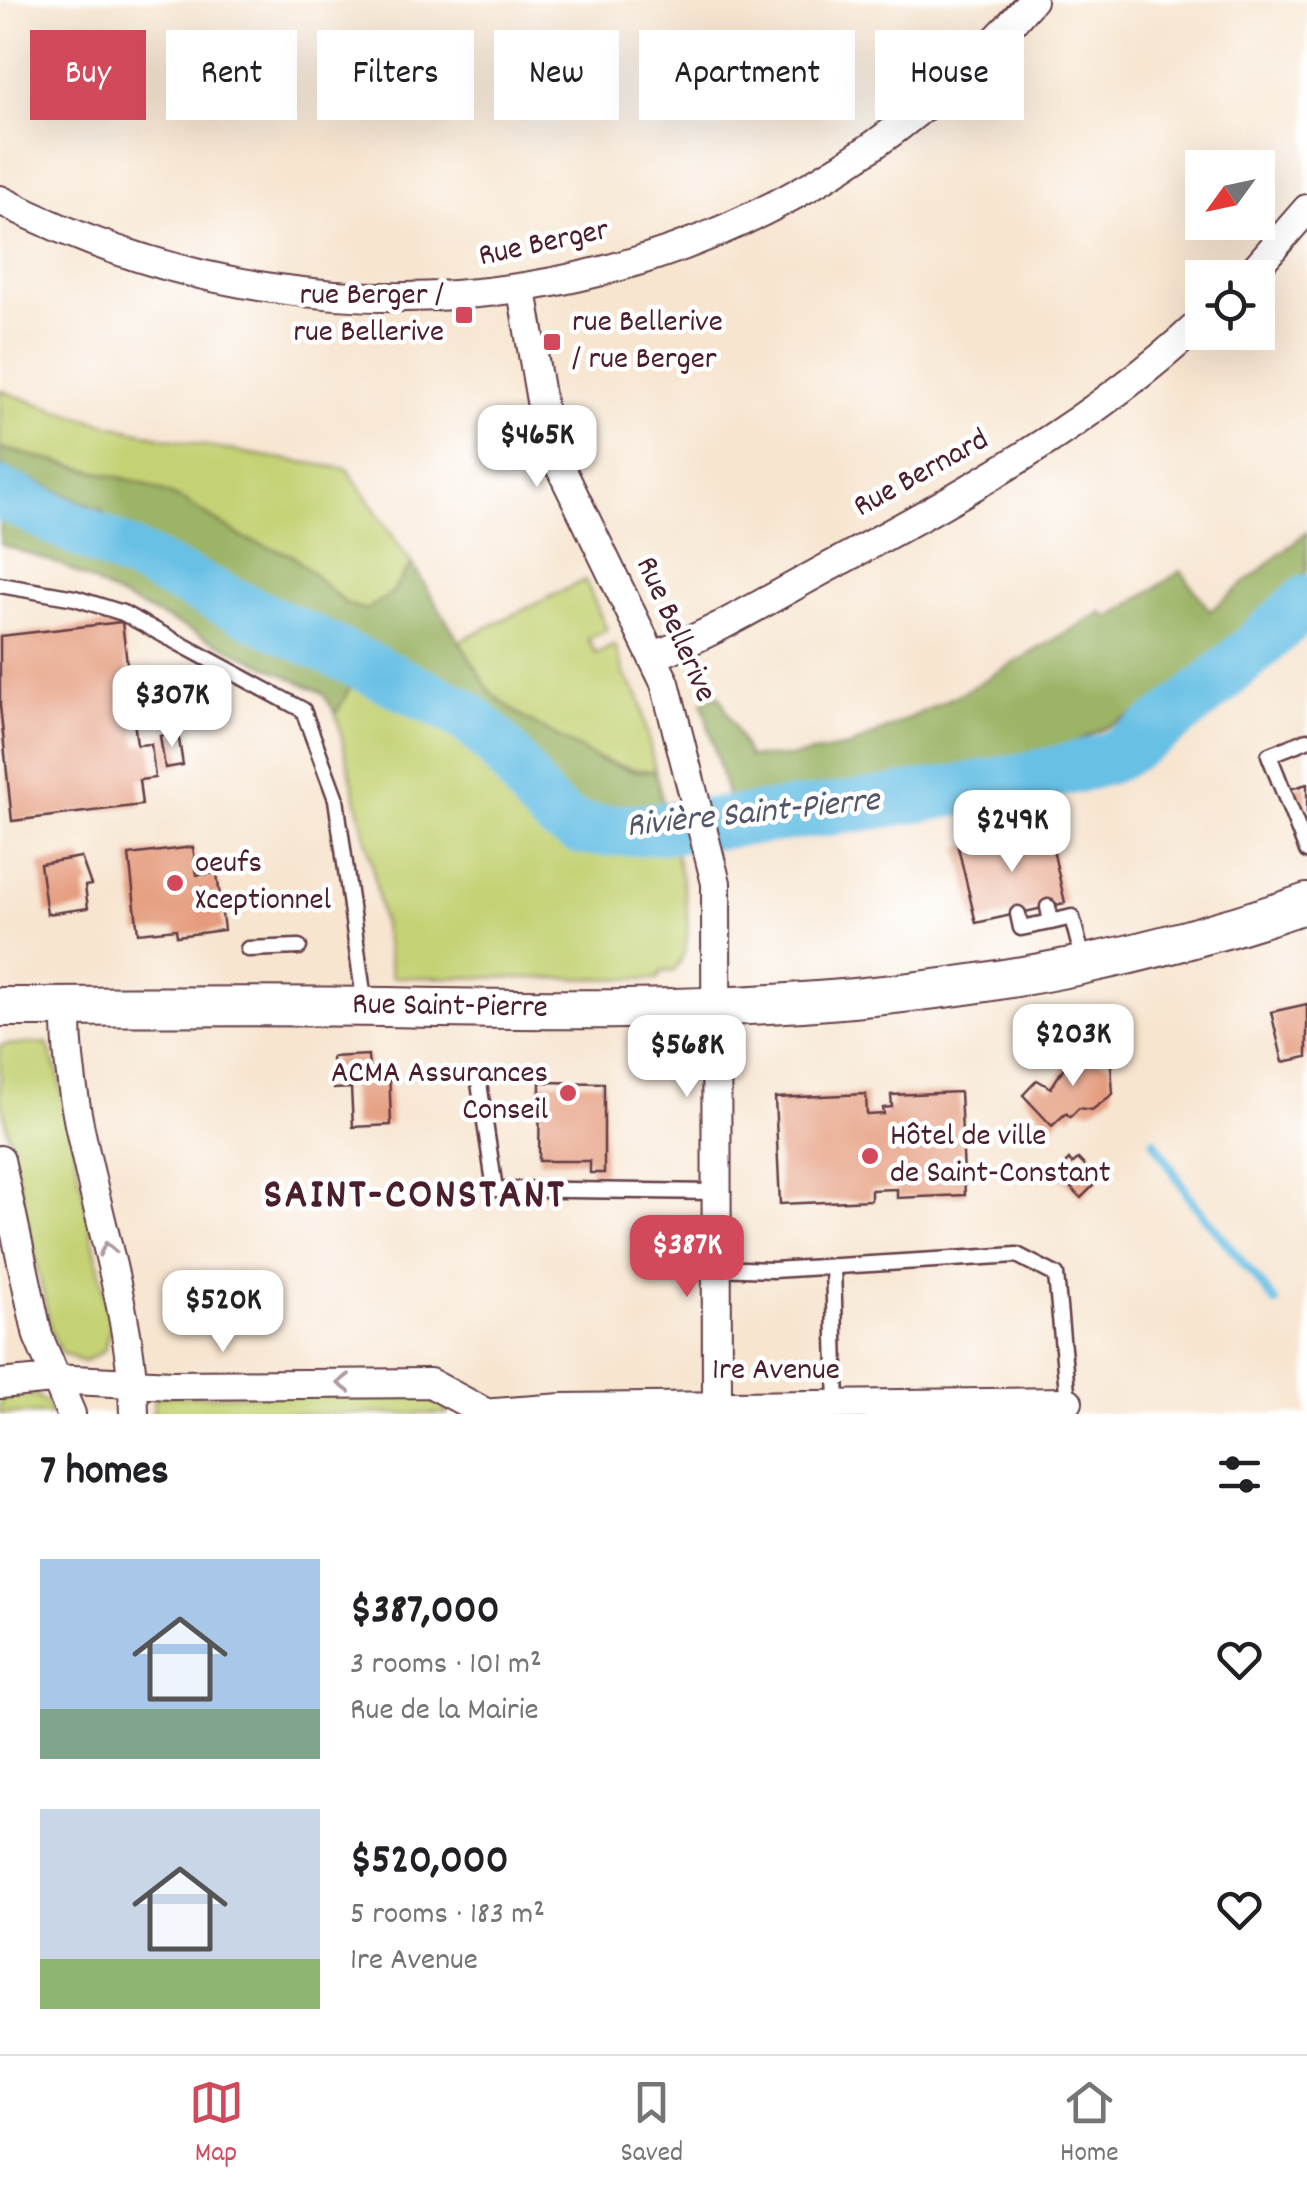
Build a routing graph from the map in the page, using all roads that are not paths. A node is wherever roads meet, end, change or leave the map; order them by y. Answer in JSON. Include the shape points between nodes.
{"nodes":[{"id":1,"x":1032,"y":0,"type":"edge"},
{"id":2,"x":0,"y":200,"type":"edge"},
{"id":3,"x":1307,"y":210,"type":"edge"},
{"id":4,"x":1263,"y":260,"type":"edge"},
{"id":5,"x":522,"y":290,"type":"junction"},
{"id":6,"x":1185,"y":336,"type":"edge"},
{"id":7,"x":0,"y":585,"type":"edge"},
{"id":8,"x":654,"y":656,"type":"junction"},
{"id":9,"x":1307,"y":740,"type":"edge"},
{"id":10,"x":1307,"y":851,"type":"edge"},
{"id":11,"x":1307,"y":903,"type":"edge"},
{"id":12,"x":1018,"y":914,"type":"dead end"},
{"id":13,"x":299,"y":947,"type":"dead end"},
{"id":14,"x":248,"y":949,"type":"dead end"},
{"id":15,"x":1085,"y":966,"type":"junction"},
{"id":16,"x":0,"y":1006,"type":"edge"},
{"id":17,"x":67,"y":1007,"type":"junction"},
{"id":18,"x":365,"y":1007,"type":"junction"},
{"id":19,"x":717,"y":1009,"type":"junction"},
{"id":20,"x":479,"y":1083,"type":"dead end"},
{"id":21,"x":0,"y":1160,"type":"edge"},
{"id":22,"x":716,"y":1192,"type":"junction"},
{"id":23,"x":833,"y":1266,"type":"junction"},
{"id":24,"x":716,"y":1268,"type":"junction"},
{"id":25,"x":53,"y":1379,"type":"junction"},
{"id":26,"x":134,"y":1382,"type":"junction"},
{"id":27,"x":0,"y":1384,"type":"edge"},
{"id":28,"x":1068,"y":1402,"type":"joint"},
{"id":29,"x":836,"y":1406,"type":"junction"},
{"id":30,"x":716,"y":1411,"type":"edge"},
{"id":31,"x":482,"y":1413,"type":"edge"},
{"id":32,"x":70,"y":1414,"type":"edge"},
{"id":33,"x":134,"y":1414,"type":"edge"}],
"edges":[{"from":1,"to":5,"type":"street","name":"Rue Berger","via":[[954,82],[832,174],[683,246]]},
{"from":2,"to":5,"type":"street","name":"Rue Berger","via":[[110,249],[255,286],[369,298]]},
{"from":3,"to":4,"type":"street"},
{"from":5,"to":8,"type":"street","name":"Rue Bellerive","via":[[548,442]]},
{"from":6,"to":8,"type":"street","name":"Rue Bernard","via":[[1105,404],[1004,471]]},
{"from":7,"to":18,"type":"lane","via":[[123,613],[304,710],[336,800]]},
{"from":8,"to":19,"type":"street","name":"Rue Bellerive","via":[[710,858],[718,910]]},
{"from":9,"to":10,"type":"lane","via":[[1269,755]]},
{"from":11,"to":15,"type":"main road","name":"Rue Saint-Pierre"},
{"from":12,"to":15,"type":"lane","via":[[1021,928],[1050,914],[1072,917]]},
{"from":13,"to":14,"type":"lane"},
{"from":15,"to":19,"type":"main road","name":"Rue Saint-Pierre","via":[[918,995]]},
{"from":16,"to":17,"type":"main road","name":"Rue Saint-Pierre"},
{"from":17,"to":18,"type":"main road","name":"Rue Saint-Pierre"},
{"from":26,"to":17,"type":"street","one_way":true,"via":[[71,1067]]},
{"from":18,"to":19,"type":"main road","name":"Rue Saint-Pierre"},
{"from":19,"to":22,"type":"street","name":"Rue Bellerive"},
{"from":20,"to":22,"type":"lane","via":[[496,1189]]},
{"from":21,"to":25,"type":"street"},
{"from":22,"to":24,"type":"street","name":"Rue Bellerive"},
{"from":23,"to":24,"type":"lane"},
{"from":23,"to":28,"type":"lane","via":[[1017,1255],[1056,1275]]},
{"from":23,"to":29,"type":"lane"},
{"from":24,"to":30,"type":"street","name":"Rue Bellerive"},
{"from":25,"to":26,"type":"street","name":"1re Avenue"},
{"from":25,"to":27,"type":"street","name":"1re Avenue"},
{"from":25,"to":32,"type":"street"},
{"from":31,"to":26,"type":"street","name":"1re Avenue","one_way":true,"via":[[430,1383]]},
{"from":26,"to":33,"type":"street"},
{"from":28,"to":29,"type":"street","name":"1re Avenue"},
{"from":29,"to":30,"type":"street","name":"1re Avenue"},
{"from":30,"to":31,"type":"street","name":"1re Avenue"}]}
